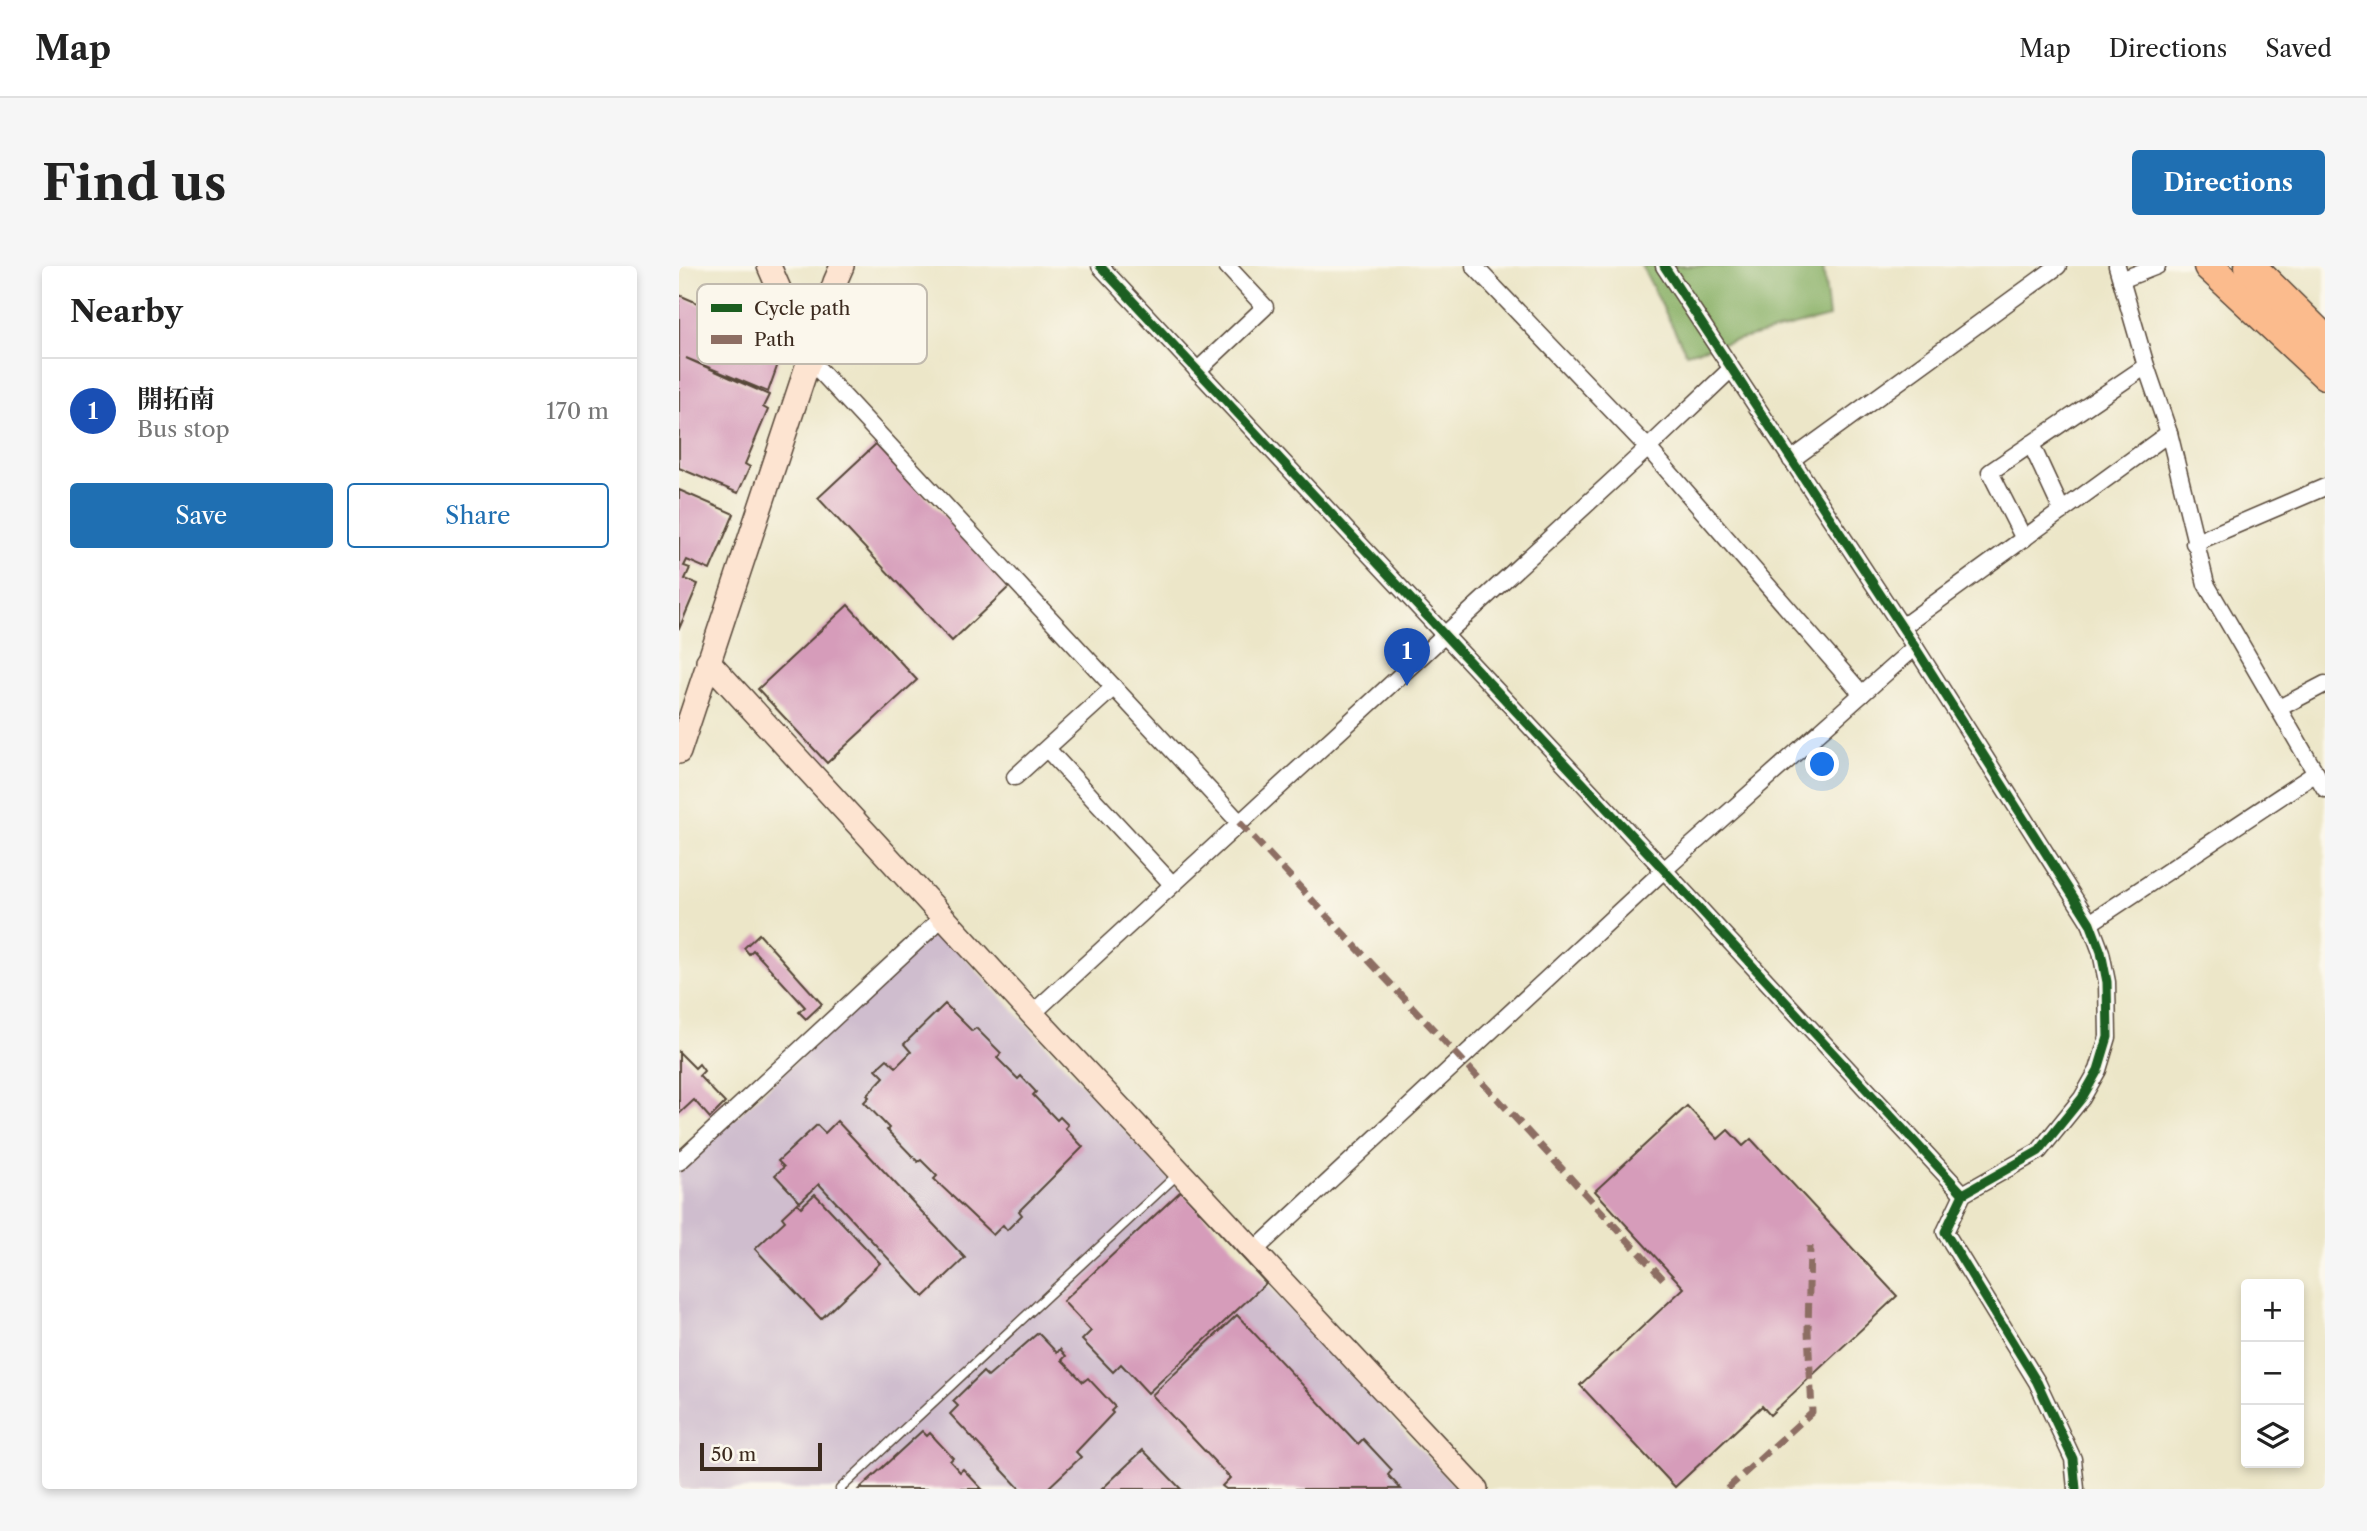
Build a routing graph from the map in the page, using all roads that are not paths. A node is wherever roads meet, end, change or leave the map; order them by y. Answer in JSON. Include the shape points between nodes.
{"nodes":[{"id":1,"x":768,"y":266,"type":"edge"},
{"id":2,"x":842,"y":266,"type":"edge"},
{"id":3,"x":1227,"y":266,"type":"edge"},
{"id":4,"x":1474,"y":266,"type":"edge"},
{"id":5,"x":1664,"y":266,"type":"edge"},
{"id":6,"x":2058,"y":266,"type":"edge"},
{"id":7,"x":2157,"y":266,"type":"edge"},
{"id":8,"x":2209,"y":266,"type":"edge"},
{"id":9,"x":2251,"y":266,"type":"edge"},
{"id":10,"x":1103,"y":267,"type":"edge"},
{"id":11,"x":2119,"y":273,"type":"edge"},
{"id":12,"x":776,"y":284,"type":"edge"},
{"id":13,"x":834,"y":284,"type":"edge"},
{"id":14,"x":2325,"y":340,"type":"edge"},
{"id":15,"x":809,"y":364,"type":"edge"},
{"id":16,"x":814,"y":364,"type":"edge"},
{"id":17,"x":2146,"y":366,"type":"junction"},
{"id":18,"x":1731,"y":369,"type":"junction"},
{"id":19,"x":1197,"y":371,"type":"junction"},
{"id":20,"x":2325,"y":374,"type":"edge"},
{"id":21,"x":2169,"y":433,"type":"junction"},
{"id":22,"x":2031,"y":444,"type":"junction"},
{"id":23,"x":1649,"y":448,"type":"junction"},
{"id":24,"x":1791,"y":460,"type":"junction"},
{"id":25,"x":2325,"y":487,"type":"edge"},
{"id":26,"x":2062,"y":511,"type":"junction"},
{"id":27,"x":2024,"y":539,"type":"junction"},
{"id":28,"x":2194,"y":543,"type":"junction"},
{"id":29,"x":1902,"y":627,"type":"junction"},
{"id":30,"x":1443,"y":635,"type":"junction"},
{"id":31,"x":1915,"y":647,"type":"junction"},
{"id":32,"x":708,"y":661,"type":"junction"},
{"id":33,"x":2325,"y":684,"type":"edge"},
{"id":34,"x":1114,"y":687,"type":"junction"},
{"id":35,"x":1862,"y":694,"type":"junction"},
{"id":36,"x":2279,"y":708,"type":"junction"},
{"id":37,"x":1047,"y":749,"type":"junction"},
{"id":38,"x":679,"y":752,"type":"edge"},
{"id":39,"x":2316,"y":773,"type":"junction"},
{"id":40,"x":1015,"y":777,"type":"dead end"},
{"id":41,"x":2325,"y":789,"type":"edge"},
{"id":42,"x":1239,"y":822,"type":"junction"},
{"id":43,"x":1664,"y":870,"type":"junction"},
{"id":44,"x":1172,"y":884,"type":"junction"},
{"id":45,"x":943,"y":917,"type":"junction"},
{"id":46,"x":2090,"y":923,"type":"junction"},
{"id":47,"x":1032,"y":1014,"type":"junction"},
{"id":48,"x":679,"y":1162,"type":"edge"},
{"id":49,"x":1181,"y":1171,"type":"junction"},
{"id":50,"x":1963,"y":1194,"type":"junction"},
{"id":51,"x":1254,"y":1251,"type":"junction"},
{"id":52,"x":840,"y":1489,"type":"edge"},
{"id":53,"x":1476,"y":1489,"type":"edge"},
{"id":54,"x":2076,"y":1489,"type":"edge"}],
"edges":[{"from":1,"to":12,"type":"street"},
{"from":2,"to":13,"type":"street"},
{"from":3,"to":19,"type":"street","via":[[1265,307]]},
{"from":4,"to":23,"type":"street"},
{"from":5,"to":18,"type":"street"},
{"from":6,"to":24,"type":"street"},
{"from":7,"to":11,"type":"street"},
{"from":8,"to":20,"type":"highway"},
{"from":9,"to":14,"type":"highway"},
{"from":10,"to":19,"type":"street"},
{"from":11,"to":17,"type":"street"},
{"from":15,"to":32,"type":"street"},
{"from":16,"to":34,"type":"street"},
{"from":17,"to":21,"type":"street"},
{"from":17,"to":22,"type":"street"},
{"from":18,"to":23,"type":"street"},
{"from":18,"to":24,"type":"street"},
{"from":19,"to":30,"type":"street"},
{"from":21,"to":26,"type":"street"},
{"from":21,"to":28,"type":"street"},
{"from":22,"to":26,"type":"street"},
{"from":22,"to":27,"type":"street","via":[[1990,472]]},
{"from":23,"to":30,"type":"street"},
{"from":23,"to":35,"type":"street"},
{"from":24,"to":29,"type":"street"},
{"from":25,"to":28,"type":"street"},
{"from":26,"to":27,"type":"street"},
{"from":27,"to":29,"type":"street"},
{"from":28,"to":36,"type":"street","via":[[2206,584]]},
{"from":29,"to":31,"type":"street"},
{"from":30,"to":42,"type":"street"},
{"from":30,"to":43,"type":"street"},
{"from":31,"to":35,"type":"street"},
{"from":31,"to":46,"type":"street"},
{"from":32,"to":38,"type":"street"},
{"from":32,"to":45,"type":"street"},
{"from":33,"to":36,"type":"street"},
{"from":34,"to":37,"type":"street"},
{"from":34,"to":42,"type":"street"},
{"from":35,"to":43,"type":"street"},
{"from":36,"to":39,"type":"street"},
{"from":37,"to":40,"type":"street"},
{"from":37,"to":44,"type":"street"},
{"from":39,"to":41,"type":"street"},
{"from":39,"to":46,"type":"street"},
{"from":42,"to":44,"type":"street"},
{"from":43,"to":50,"type":"street"},
{"from":43,"to":51,"type":"street"},
{"from":44,"to":47,"type":"street"},
{"from":45,"to":47,"type":"street"},
{"from":45,"to":48,"type":"street"},
{"from":46,"to":50,"type":"street","via":[[2107,982],[2108,1037],[2098,1070],[2082,1098],[2039,1151]]},
{"from":47,"to":49,"type":"street"},
{"from":49,"to":51,"type":"street"},
{"from":49,"to":52,"type":"lane"},
{"from":50,"to":54,"type":"street","via":[[1945,1232],[2037,1382],[2073,1459]]},
{"from":51,"to":53,"type":"street"}]}
